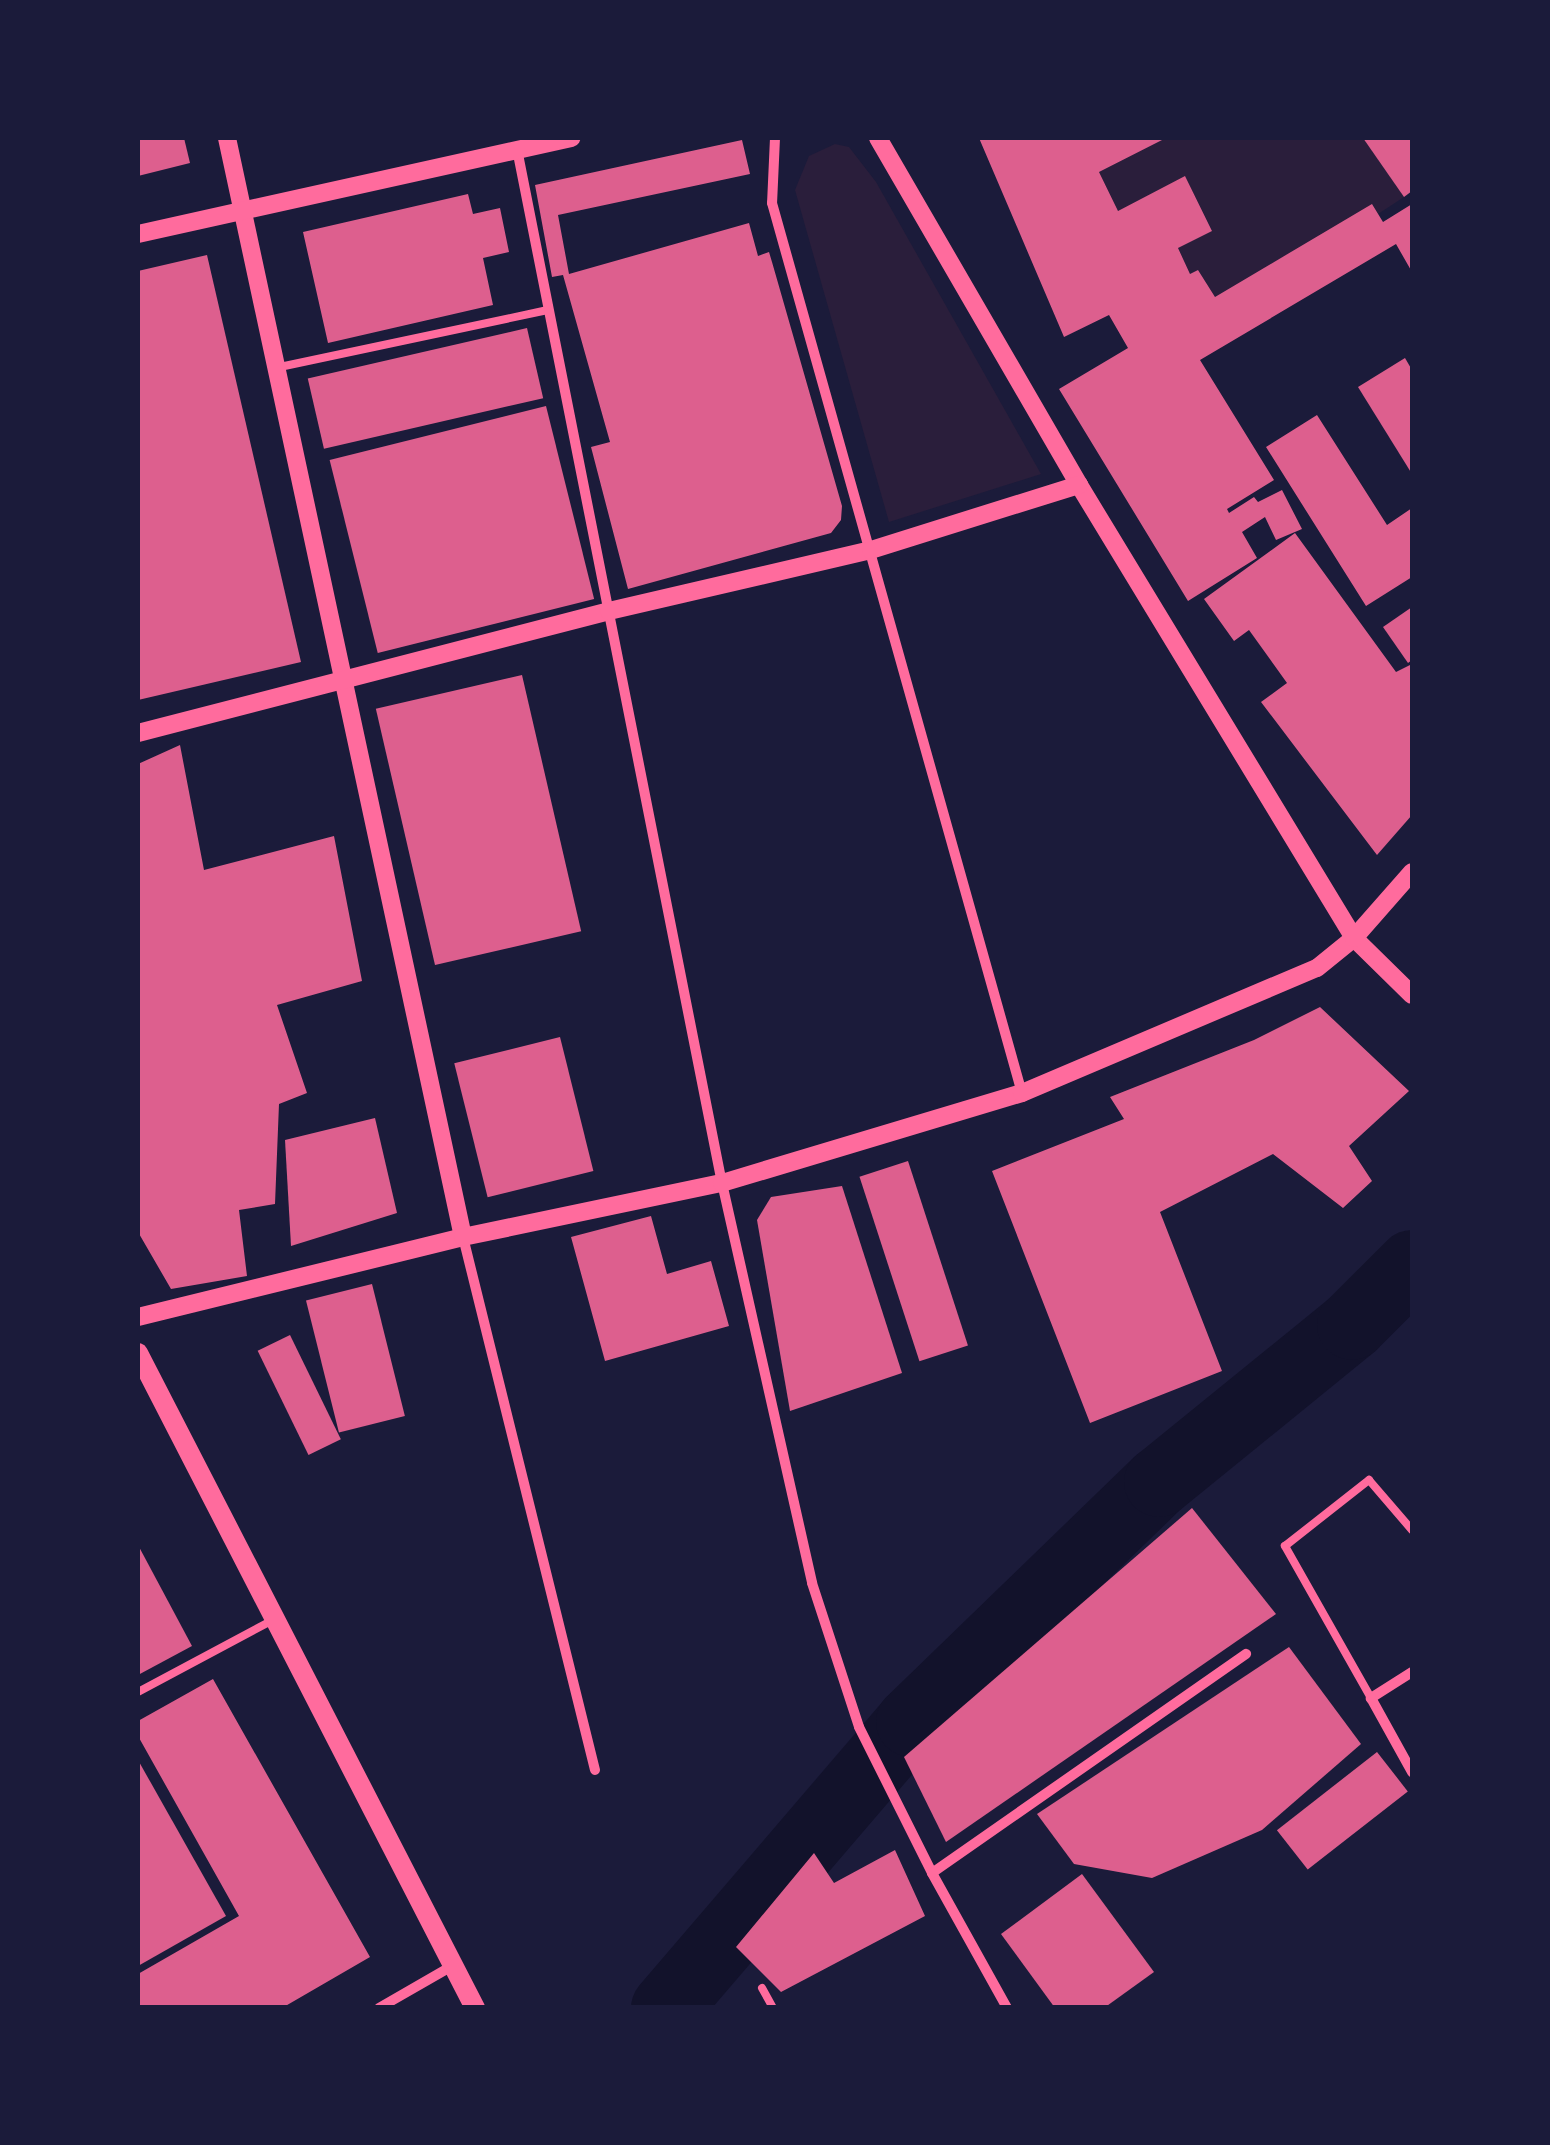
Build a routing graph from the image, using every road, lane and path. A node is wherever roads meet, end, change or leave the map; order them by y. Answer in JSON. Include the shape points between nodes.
{"nodes":[{"id":1,"x":227,"y":138,"type":"edge"},
{"id":2,"x":571,"y":138,"type":"edge"},
{"id":3,"x":776,"y":138,"type":"edge"},
{"id":4,"x":878,"y":138,"type":"edge"},
{"id":5,"x":518,"y":150,"type":"junction"},
{"id":6,"x":244,"y":211,"type":"junction"},
{"id":7,"x":138,"y":234,"type":"edge"},
{"id":8,"x":549,"y":310,"type":"junction"},
{"id":9,"x":274,"y":368,"type":"junction"},
{"id":10,"x":1079,"y":485,"type":"junction"},
{"id":11,"x":871,"y":550,"type":"junction"},
{"id":12,"x":609,"y":611,"type":"junction"},
{"id":13,"x":342,"y":682,"type":"junction"},
{"id":14,"x":138,"y":733,"type":"edge"},
{"id":15,"x":1412,"y":872,"type":"edge"},
{"id":16,"x":1354,"y":938,"type":"junction"},
{"id":17,"x":1412,"y":995,"type":"edge"},
{"id":18,"x":1022,"y":1093,"type":"junction"},
{"id":19,"x":722,"y":1182,"type":"junction"},
{"id":20,"x":463,"y":1238,"type":"junction"},
{"id":21,"x":138,"y":1317,"type":"edge"},
{"id":22,"x":138,"y":1353,"type":"edge"},
{"id":23,"x":1412,"y":1530,"type":"edge"},
{"id":24,"x":274,"y":1620,"type":"junction"},
{"id":25,"x":1246,"y":1654,"type":"dead end"},
{"id":26,"x":1412,"y":1672,"type":"edge"},
{"id":27,"x":138,"y":1692,"type":"edge"},
{"id":28,"x":1371,"y":1698,"type":"junction"},
{"id":29,"x":595,"y":1770,"type":"dead end"},
{"id":30,"x":1412,"y":1772,"type":"edge"},
{"id":31,"x":932,"y":1874,"type":"junction"},
{"id":32,"x":452,"y":1966,"type":"junction"},
{"id":33,"x":762,"y":1988,"type":"dead end"},
{"id":34,"x":380,"y":2008,"type":"edge"},
{"id":35,"x":475,"y":2008,"type":"edge"},
{"id":36,"x":773,"y":2008,"type":"edge"},
{"id":37,"x":1006,"y":2008,"type":"edge"}],
"edges":[{"from":1,"to":6,"type":"street"},
{"from":2,"to":5,"type":"street"},
{"from":3,"to":11,"type":"street","via":[[772,203]]},
{"from":4,"to":10,"type":"street"},
{"from":5,"to":6,"type":"street"},
{"from":5,"to":8,"type":"street"},
{"from":6,"to":7,"type":"street"},
{"from":6,"to":9,"type":"street"},
{"from":8,"to":9,"type":"lane"},
{"from":8,"to":12,"type":"street"},
{"from":9,"to":13,"type":"street"},
{"from":10,"to":11,"type":"street"},
{"from":10,"to":16,"type":"street"},
{"from":11,"to":12,"type":"street"},
{"from":11,"to":18,"type":"street"},
{"from":12,"to":13,"type":"street"},
{"from":12,"to":19,"type":"street"},
{"from":13,"to":14,"type":"street"},
{"from":13,"to":20,"type":"street"},
{"from":15,"to":16,"type":"street"},
{"from":16,"to":17,"type":"street"},
{"from":16,"to":18,"type":"street","via":[[1317,968]]},
{"from":18,"to":19,"type":"street"},
{"from":19,"to":20,"type":"street"},
{"from":19,"to":31,"type":"street","via":[[793,1513],[859,1727]]},
{"from":20,"to":21,"type":"street"},
{"from":20,"to":29,"type":"street"},
{"from":22,"to":24,"type":"main road"},
{"from":23,"to":28,"type":"lane","via":[[1369,1480],[1285,1546]]},
{"from":24,"to":27,"type":"lane"},
{"from":24,"to":32,"type":"main road"},
{"from":25,"to":31,"type":"street"},
{"from":26,"to":28,"type":"street"},
{"from":28,"to":30,"type":"street"},
{"from":31,"to":37,"type":"street"},
{"from":32,"to":34,"type":"street"},
{"from":32,"to":35,"type":"main road"},
{"from":33,"to":36,"type":"lane"}]}
